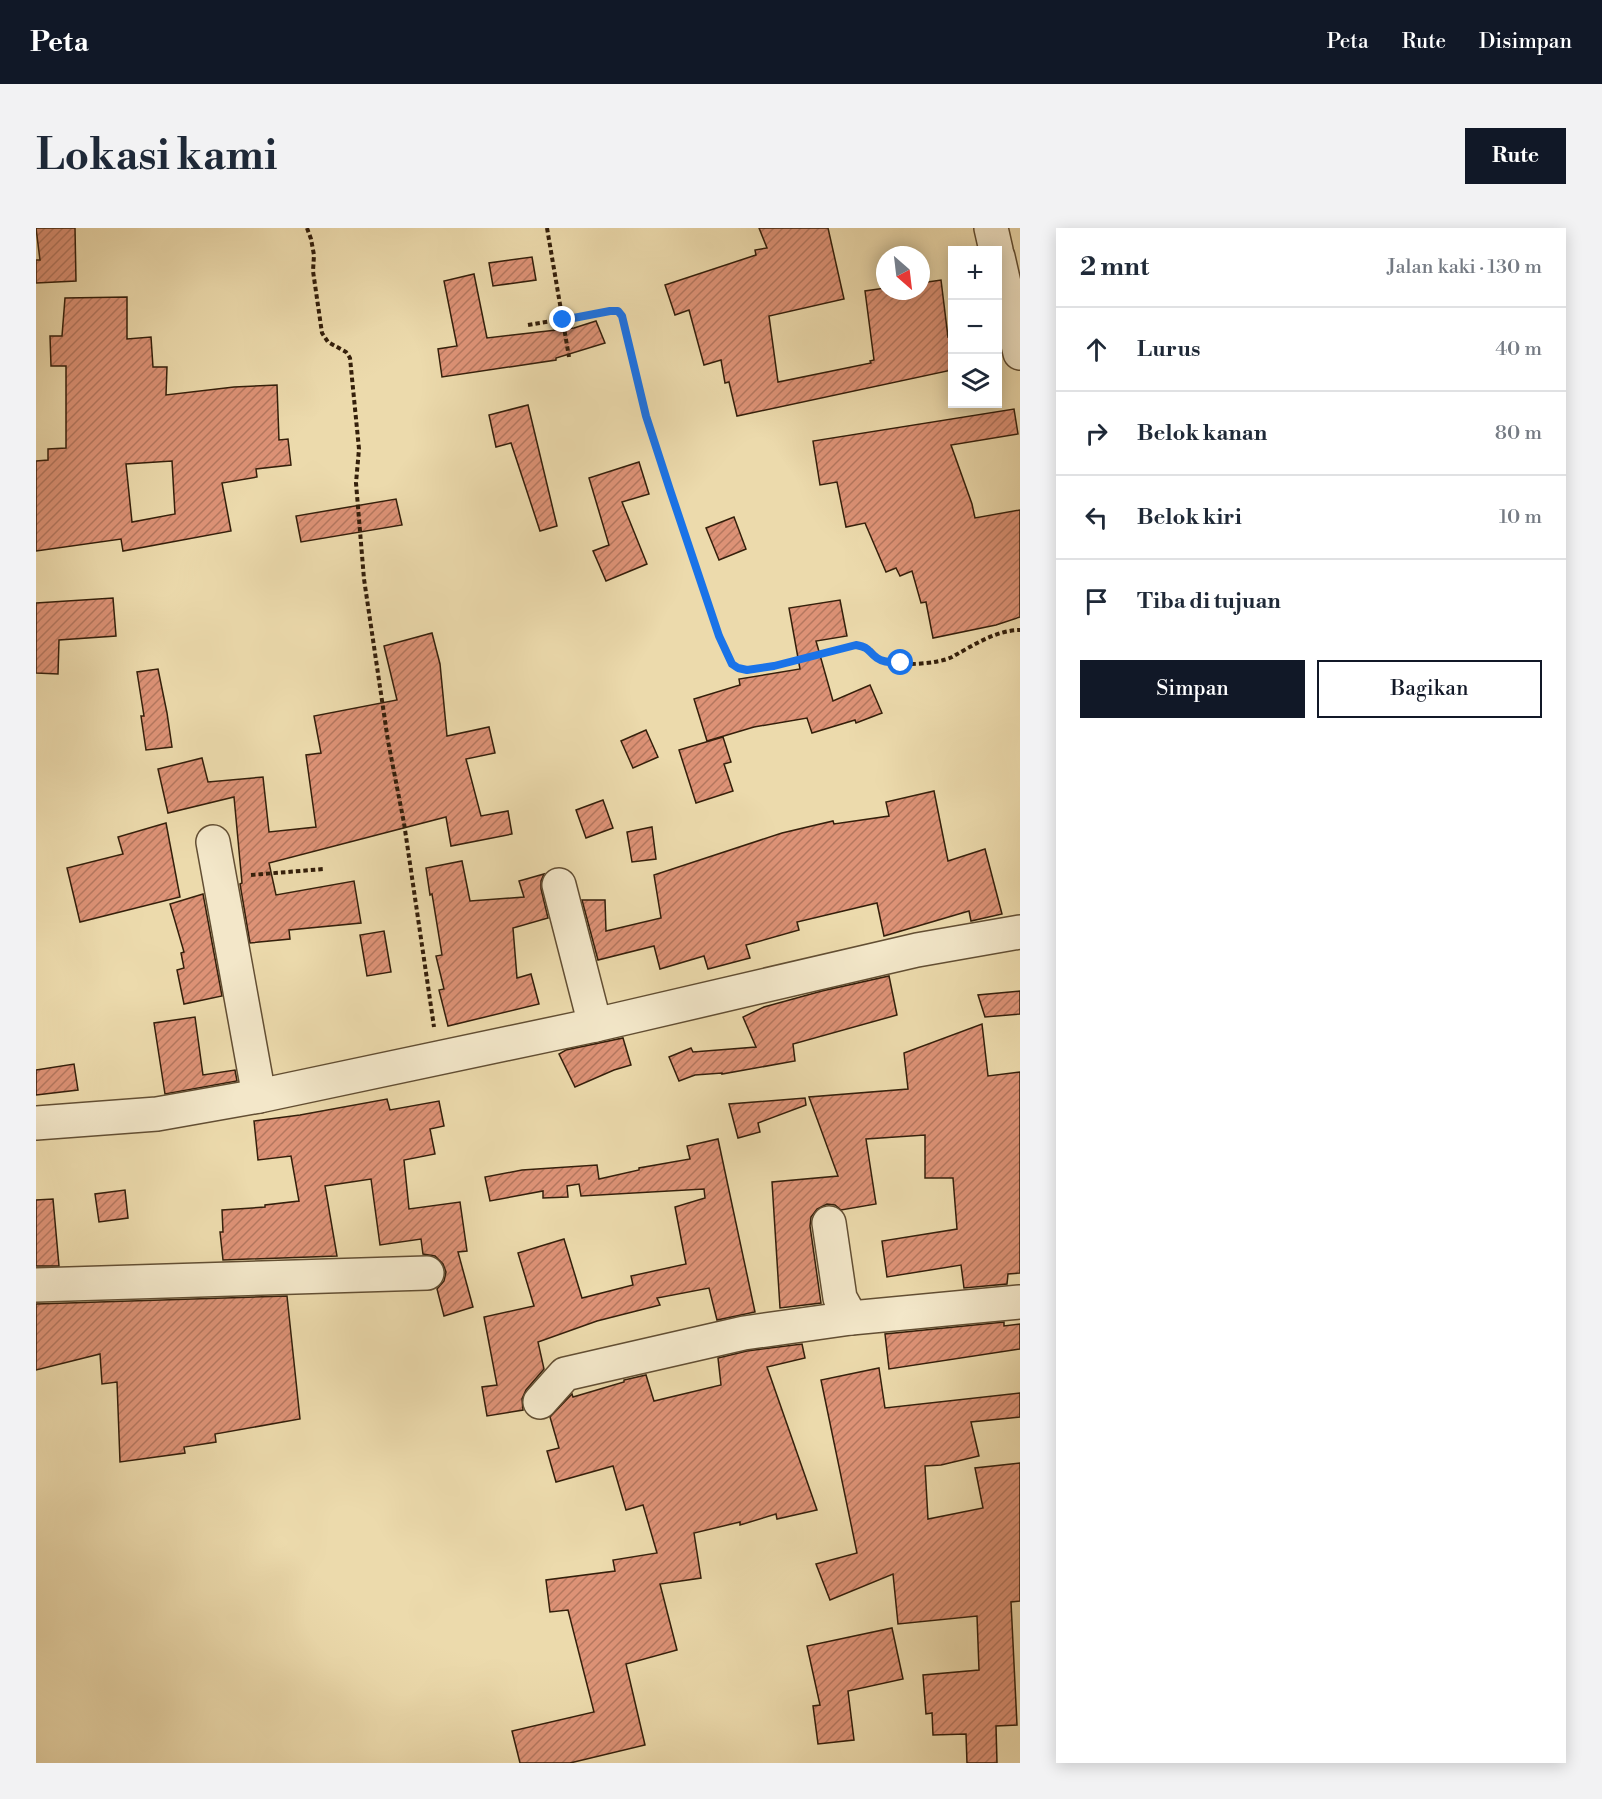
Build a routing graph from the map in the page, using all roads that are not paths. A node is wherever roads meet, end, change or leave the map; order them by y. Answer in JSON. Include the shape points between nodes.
{"nodes":[{"id":1,"x":991,"y":228,"type":"edge"},
{"id":2,"x":995,"y":246,"type":"edge"},
{"id":3,"x":1002,"y":274,"type":"edge"},
{"id":4,"x":1020,"y":353,"type":"edge"},
{"id":5,"x":213,"y":842,"type":"dead end"},
{"id":6,"x":559,"y":885,"type":"dead end"},
{"id":7,"x":1020,"y":932,"type":"edge"},
{"id":8,"x":595,"y":1025,"type":"junction"},
{"id":9,"x":259,"y":1096,"type":"junction"},
{"id":10,"x":36,"y":1123,"type":"edge"},
{"id":11,"x":829,"y":1223,"type":"dead end"},
{"id":12,"x":427,"y":1273,"type":"dead end"},
{"id":13,"x":36,"y":1285,"type":"edge"},
{"id":14,"x":1020,"y":1302,"type":"edge"},
{"id":15,"x":851,"y":1318,"type":"junction"},
{"id":16,"x":540,"y":1402,"type":"dead end"}],
"edges":[{"from":1,"to":2,"type":"street"},
{"from":3,"to":4,"type":"street"},
{"from":5,"to":9,"type":"street"},
{"from":6,"to":8,"type":"street"},
{"from":7,"to":8,"type":"street","via":[[916,950]]},
{"from":8,"to":9,"type":"street"},
{"from":9,"to":10,"type":"street","via":[[156,1114]]},
{"from":11,"to":15,"type":"street","via":[[840,1298]]},
{"from":12,"to":13,"type":"street"},
{"from":14,"to":15,"type":"street"},
{"from":15,"to":16,"type":"street","via":[[744,1333],[565,1374]]}]}
